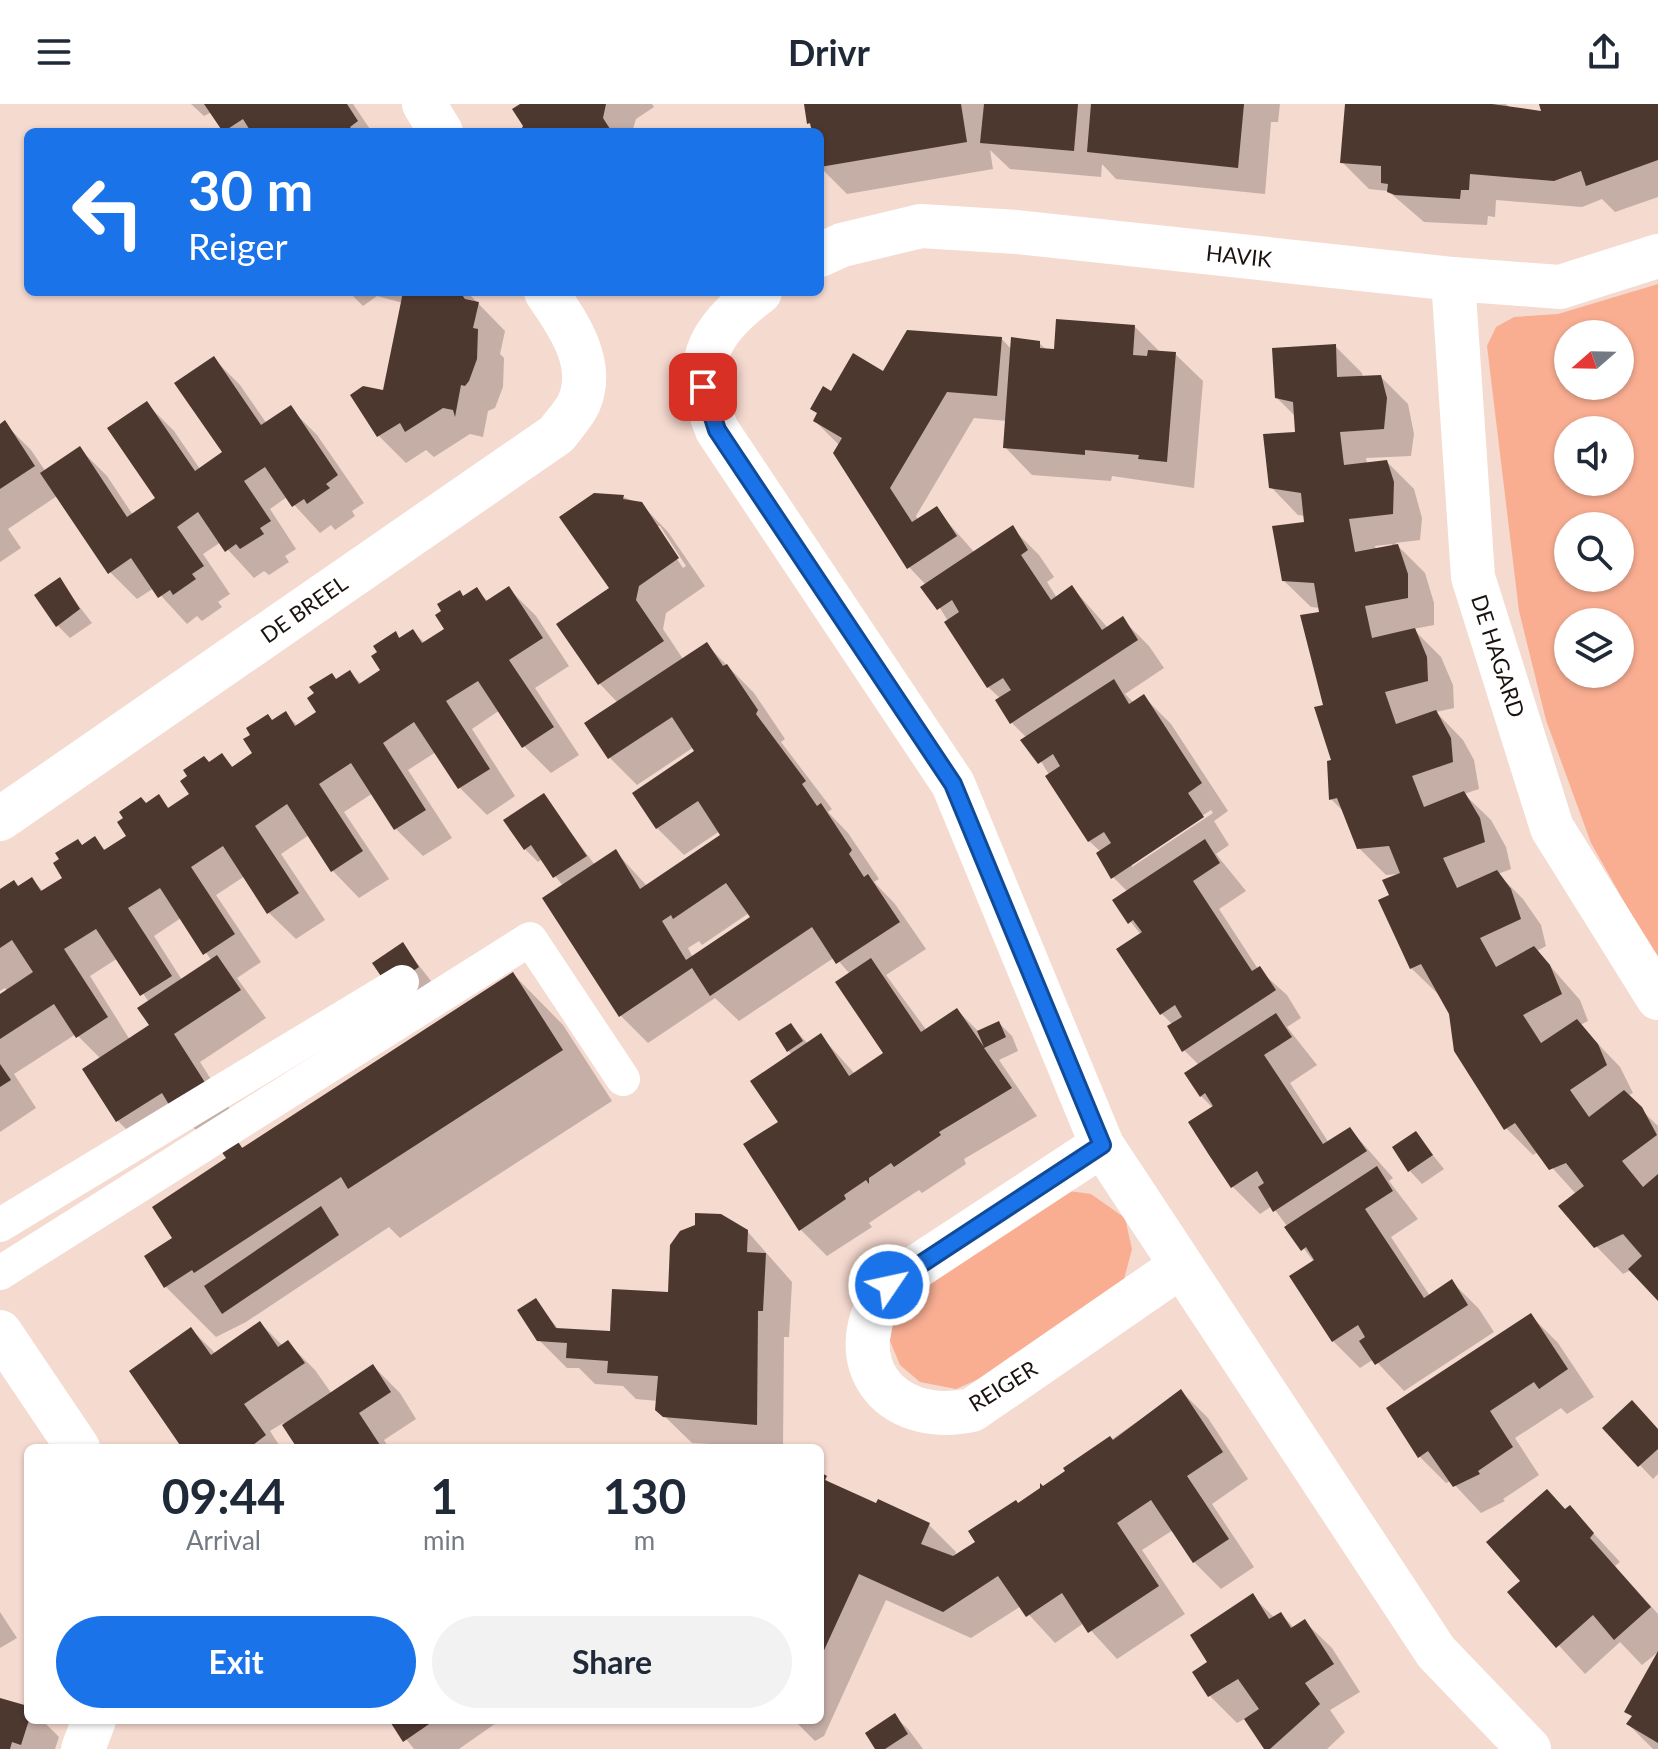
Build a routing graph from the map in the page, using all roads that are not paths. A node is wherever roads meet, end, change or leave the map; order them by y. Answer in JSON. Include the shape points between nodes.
{"nodes":[{"id":1,"x":424,"y":104,"type":"edge"},
{"id":2,"x":439,"y":128,"type":"edge"},
{"id":3,"x":824,"y":253,"type":"edge"},
{"id":4,"x":1658,"y":256,"type":"edge"},
{"id":5,"x":1453,"y":279,"type":"junction"},
{"id":6,"x":548,"y":296,"type":"edge"},
{"id":7,"x":755,"y":296,"type":"edge"},
{"id":8,"x":0,"y":819,"type":"edge"},
{"id":9,"x":402,"y":982,"type":"dead end"},
{"id":10,"x":1658,"y":998,"type":"edge"},
{"id":11,"x":623,"y":1079,"type":"dead end"},
{"id":12,"x":1102,"y":1145,"type":"junction"},
{"id":13,"x":0,"y":1225,"type":"edge"},
{"id":14,"x":1181,"y":1266,"type":"junction"},
{"id":15,"x":0,"y":1273,"type":"edge"},
{"id":16,"x":0,"y":1332,"type":"edge"},
{"id":17,"x":75,"y":1444,"type":"edge"},
{"id":18,"x":92,"y":1724,"type":"edge"},
{"id":19,"x":83,"y":1749,"type":"edge"},
{"id":20,"x":1529,"y":1749,"type":"edge"}],
"edges":[{"from":1,"to":2,"type":"street"},
{"from":3,"to":5,"type":"street","name":"HAVIK","via":[[921,226]]},
{"from":4,"to":5,"type":"street","name":"HAVIK","via":[[1560,287]]},
{"from":5,"to":10,"type":"street","name":"DE HAGARD","via":[[1473,577],[1552,828]]},
{"from":6,"to":8,"type":"street","name":"DE BREEL","via":[[583,356],[579,404],[557,434]]},
{"from":7,"to":12,"type":"street","via":[[730,314],[704,359],[703,387],[717,430],[953,784]]},
{"from":9,"to":13,"type":"lane"},
{"from":11,"to":15,"type":"lane","via":[[530,939]]},
{"from":12,"to":14,"type":"street"},
{"from":12,"to":14,"type":"street","name":"REIGER","via":[[889,1285],[873,1307],[867,1332],[868,1357],[879,1381],[897,1400],[920,1412],[972,1410]]},
{"from":14,"to":20,"type":"street","via":[[1436,1652]]},
{"from":16,"to":17,"type":"street"},
{"from":18,"to":19,"type":"street"}]}
